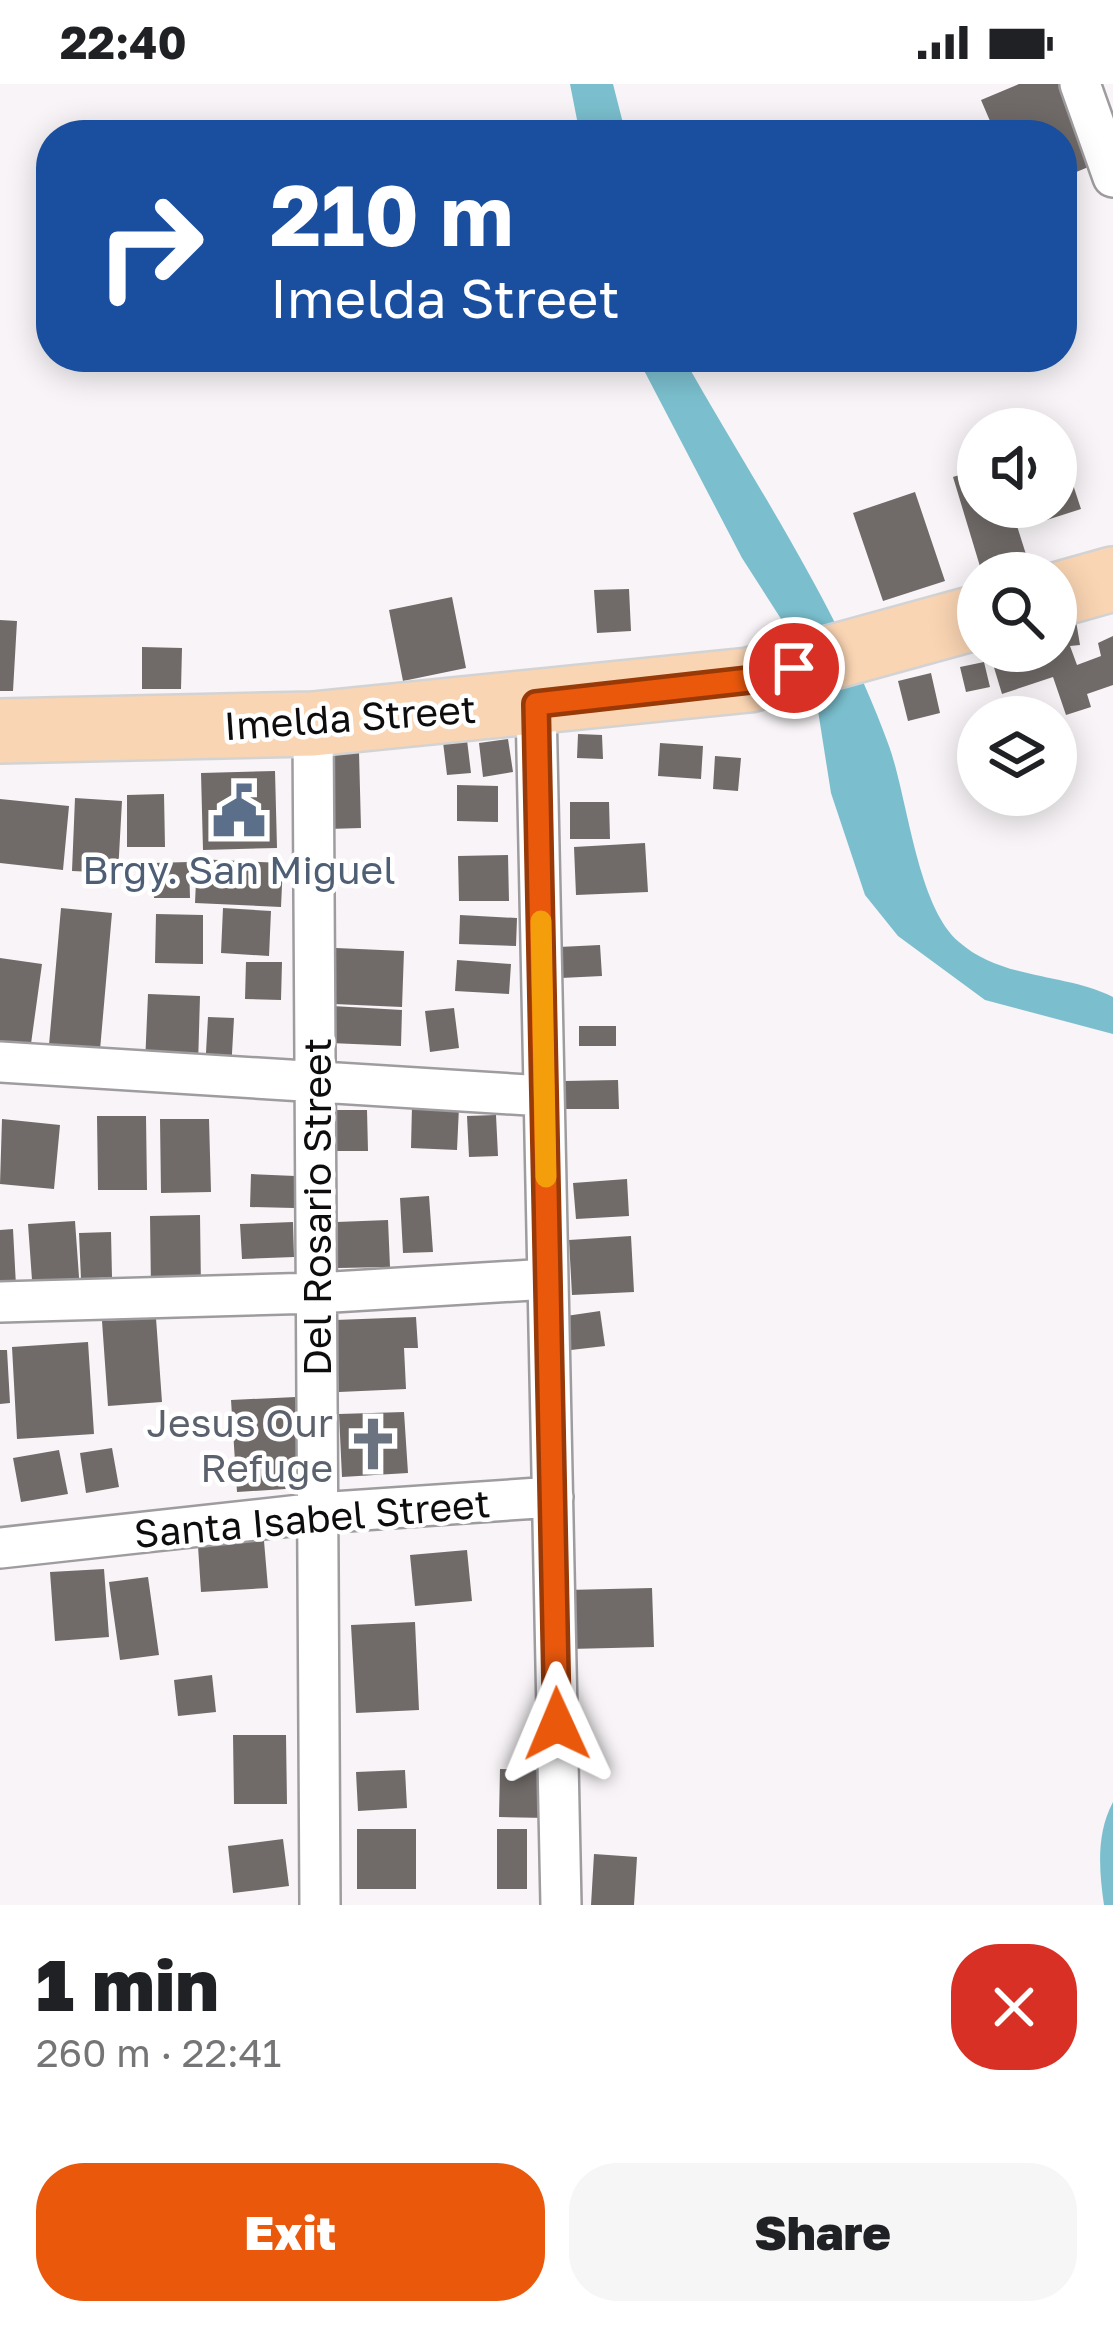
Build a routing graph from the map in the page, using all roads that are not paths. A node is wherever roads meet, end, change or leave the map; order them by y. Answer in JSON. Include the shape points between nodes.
{"nodes":[{"id":1,"x":1080,"y":84,"type":"edge"},
{"id":2,"x":1113,"y":177,"type":"edge"},
{"id":3,"x":1113,"y":579,"type":"edge"},
{"id":4,"x":1077,"y":589,"type":"edge"},
{"id":5,"x":957,"y":623,"type":"edge"},
{"id":6,"x":536,"y":704,"type":"junction"},
{"id":7,"x":313,"y":724,"type":"junction"},
{"id":8,"x":0,"y":731,"type":"edge"},
{"id":9,"x":0,"y":1063,"type":"edge"},
{"id":10,"x":316,"y":1082,"type":"junction"},
{"id":11,"x":544,"y":1096,"type":"junction"},
{"id":12,"x":548,"y":1279,"type":"junction"},
{"id":13,"x":316,"y":1292,"type":"junction"},
{"id":14,"x":0,"y":1302,"type":"edge"},
{"id":15,"x":553,"y":1497,"type":"junction"},
{"id":16,"x":318,"y":1513,"type":"junction"},
{"id":17,"x":0,"y":1548,"type":"edge"},
{"id":18,"x":320,"y":1905,"type":"edge"},
{"id":19,"x":561,"y":1905,"type":"edge"}],
"edges":[{"from":1,"to":2,"type":"street"},
{"from":3,"to":4,"type":"main road"},
{"from":5,"to":6,"type":"main road","name":"Imelda Street","via":[[749,680]]},
{"from":6,"to":7,"type":"main road","name":"Imelda Street"},
{"from":6,"to":11,"type":"street"},
{"from":7,"to":8,"type":"main road","name":"Imelda Street"},
{"from":7,"to":10,"type":"street","name":"Del Rosario Street"},
{"from":9,"to":10,"type":"street"},
{"from":10,"to":11,"type":"street"},
{"from":10,"to":13,"type":"street","name":"Del Rosario Street"},
{"from":11,"to":12,"type":"street"},
{"from":12,"to":13,"type":"street"},
{"from":12,"to":15,"type":"street"},
{"from":13,"to":14,"type":"street"},
{"from":13,"to":16,"type":"street","name":"Del Rosario Street"},
{"from":15,"to":16,"type":"street","name":"Santa Isabel Street"},
{"from":15,"to":19,"type":"street"},
{"from":16,"to":17,"type":"street","name":"Santa Isabel Street"},
{"from":16,"to":18,"type":"street","name":"Del Rosario Street"}]}
